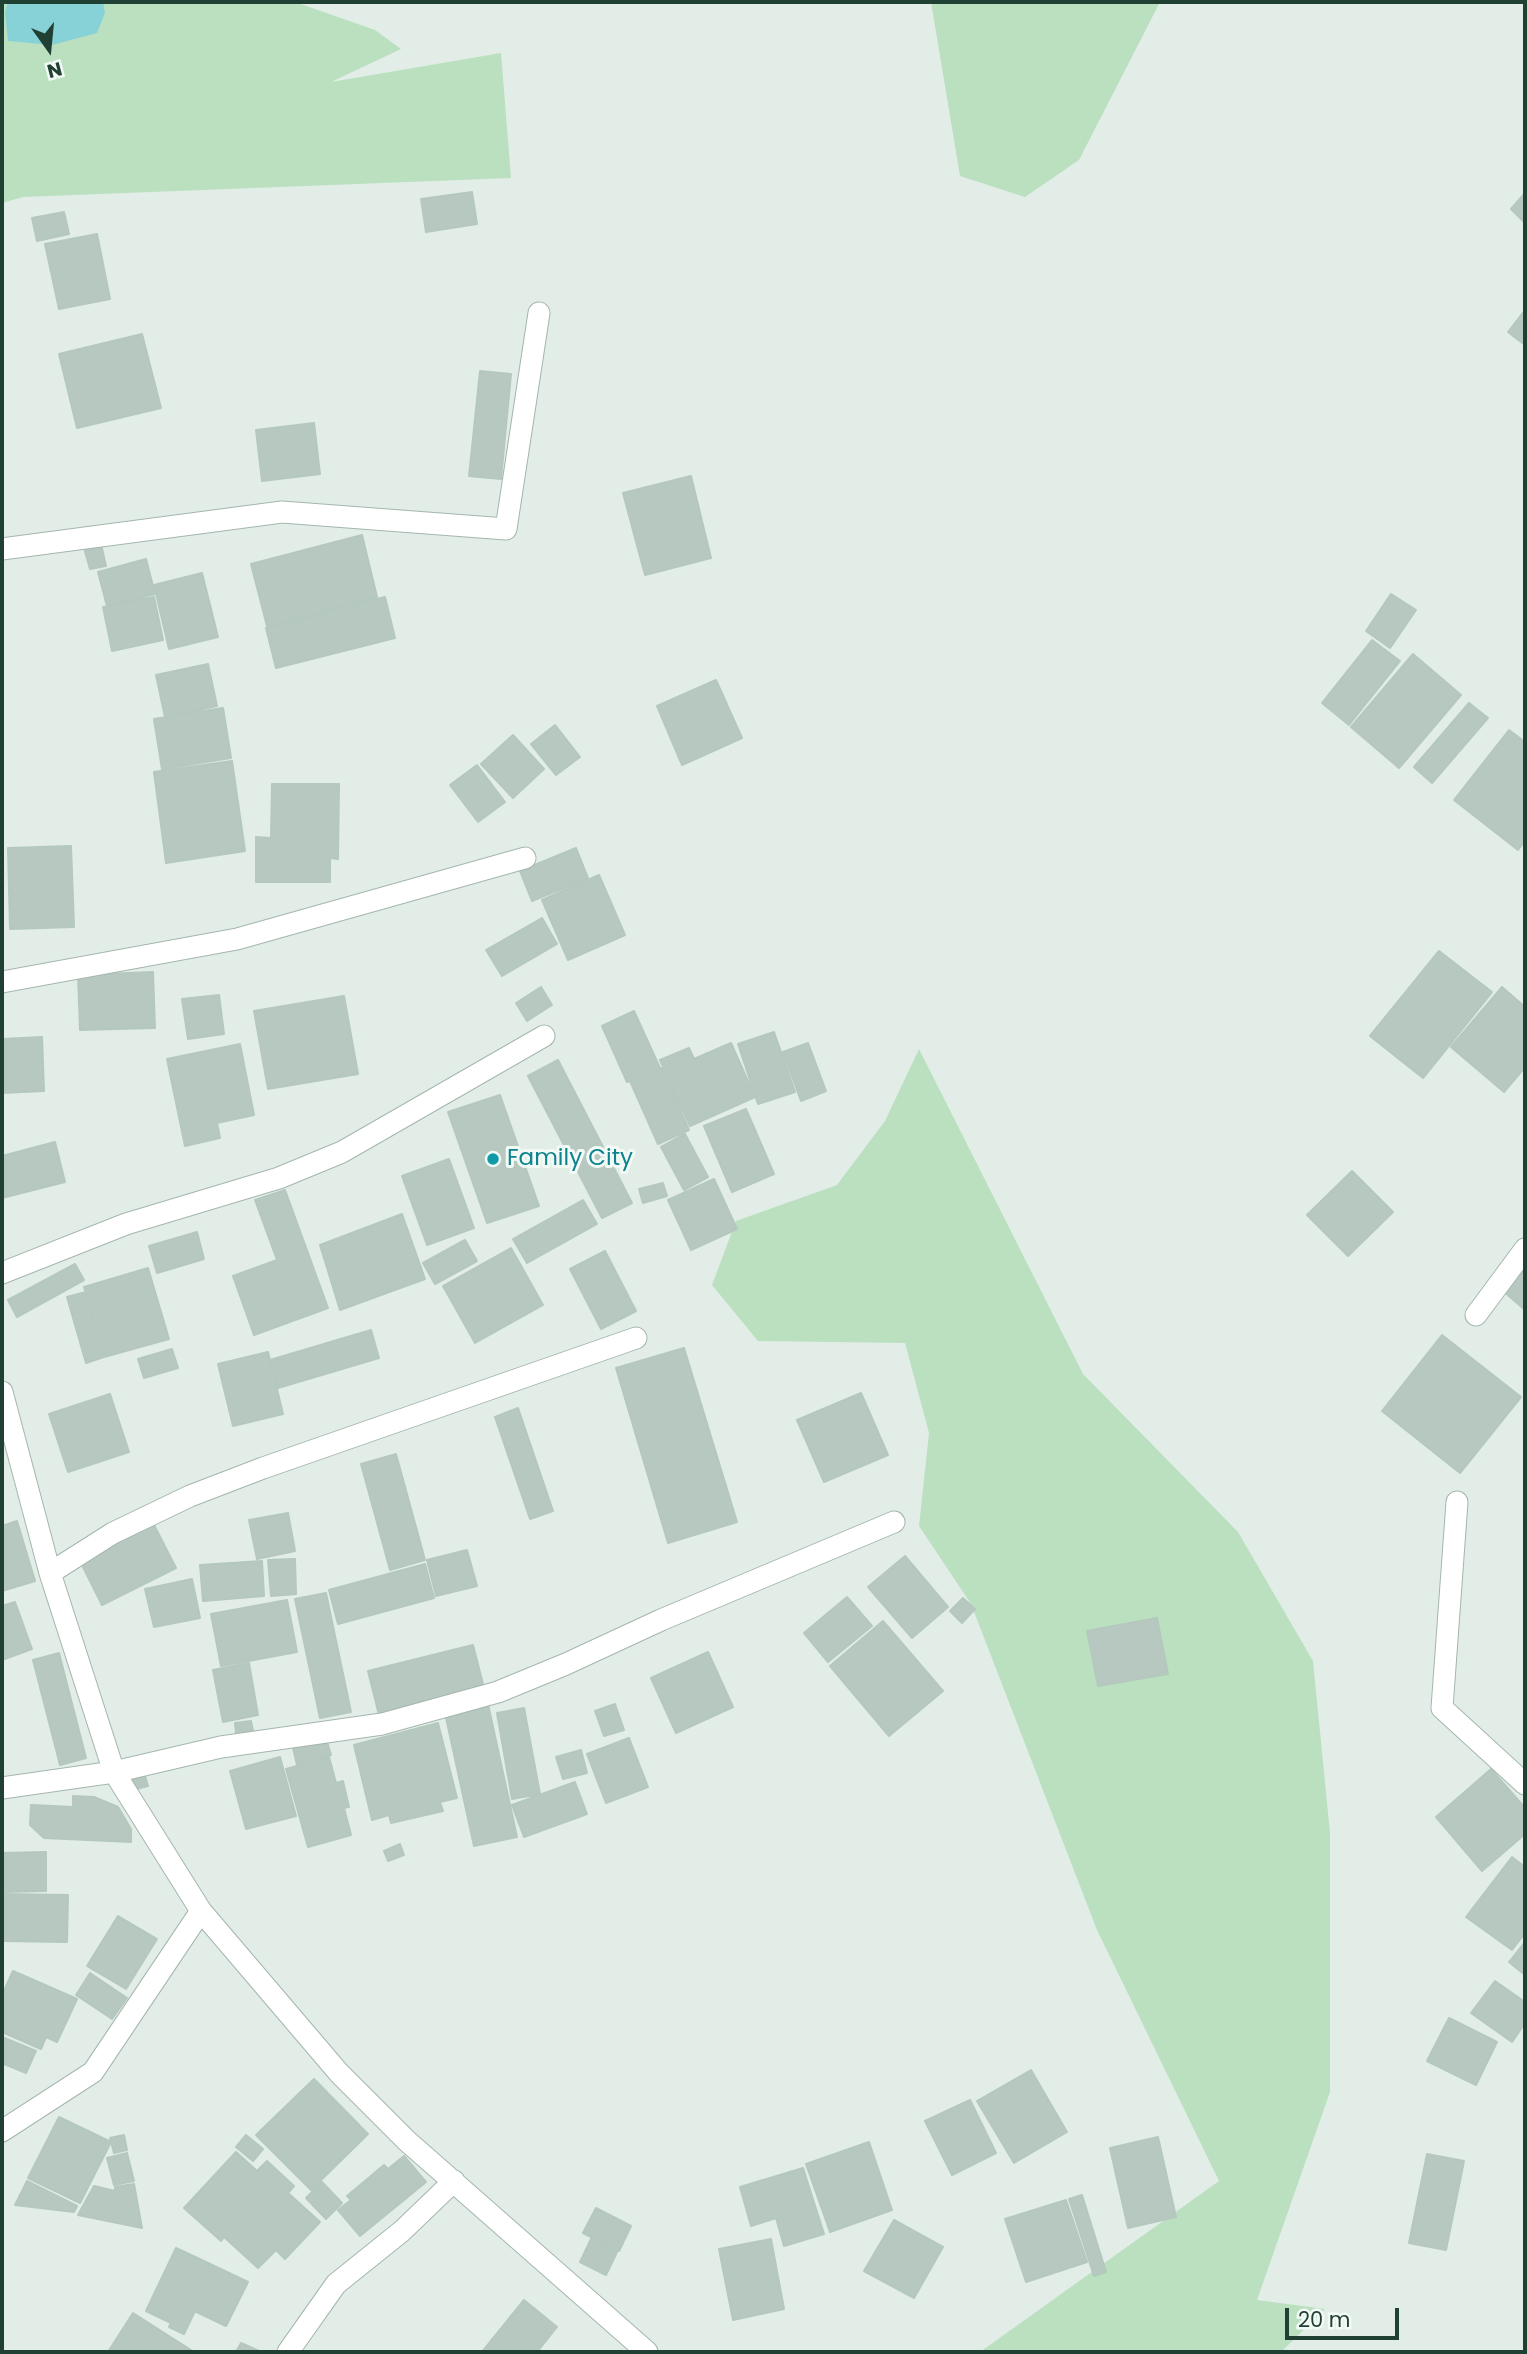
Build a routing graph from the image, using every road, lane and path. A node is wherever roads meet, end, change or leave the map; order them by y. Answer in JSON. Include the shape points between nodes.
{"nodes":[{"id":1,"x":539,"y":313,"type":"dead end"},
{"id":2,"x":2,"y":549,"type":"edge"},
{"id":3,"x":525,"y":858,"type":"dead end"},
{"id":4,"x":2,"y":982,"type":"edge"},
{"id":5,"x":544,"y":1036,"type":"dead end"},
{"id":6,"x":1525,"y":1249,"type":"edge"},
{"id":7,"x":2,"y":1273,"type":"edge"},
{"id":8,"x":1476,"y":1315,"type":"dead end"},
{"id":9,"x":636,"y":1338,"type":"dead end"},
{"id":10,"x":2,"y":1392,"type":"edge"},
{"id":11,"x":1457,"y":1502,"type":"dead end"},
{"id":12,"x":894,"y":1522,"type":"dead end"},
{"id":13,"x":50,"y":1573,"type":"junction"},
{"id":14,"x":114,"y":1772,"type":"junction"},
{"id":15,"x":1525,"y":1784,"type":"edge"},
{"id":16,"x":2,"y":1788,"type":"edge"},
{"id":17,"x":201,"y":1911,"type":"junction"},
{"id":18,"x":2,"y":2131,"type":"edge"},
{"id":19,"x":454,"y":2181,"type":"junction"},
{"id":20,"x":288,"y":2352,"type":"edge"},
{"id":21,"x":647,"y":2352,"type":"edge"}],
"edges":[{"from":1,"to":2,"type":"street","via":[[506,529],[282,512]]},
{"from":3,"to":4,"type":"street","via":[[237,939]]},
{"from":5,"to":7,"type":"street","via":[[310,1167],[126,1224]]},
{"from":6,"to":8,"type":"street"},
{"from":9,"to":13,"type":"street","via":[[190,1496],[113,1533]]},
{"from":10,"to":13,"type":"street"},
{"from":11,"to":15,"type":"street","via":[[1442,1708]]},
{"from":12,"to":14,"type":"street","via":[[498,1692],[382,1724],[221,1747]]},
{"from":13,"to":14,"type":"street"},
{"from":14,"to":16,"type":"street"},
{"from":14,"to":17,"type":"street"},
{"from":17,"to":18,"type":"street","via":[[93,2072]]},
{"from":17,"to":19,"type":"street","via":[[339,2073]]},
{"from":19,"to":20,"type":"street","via":[[337,2284]]},
{"from":19,"to":21,"type":"street"}]}
